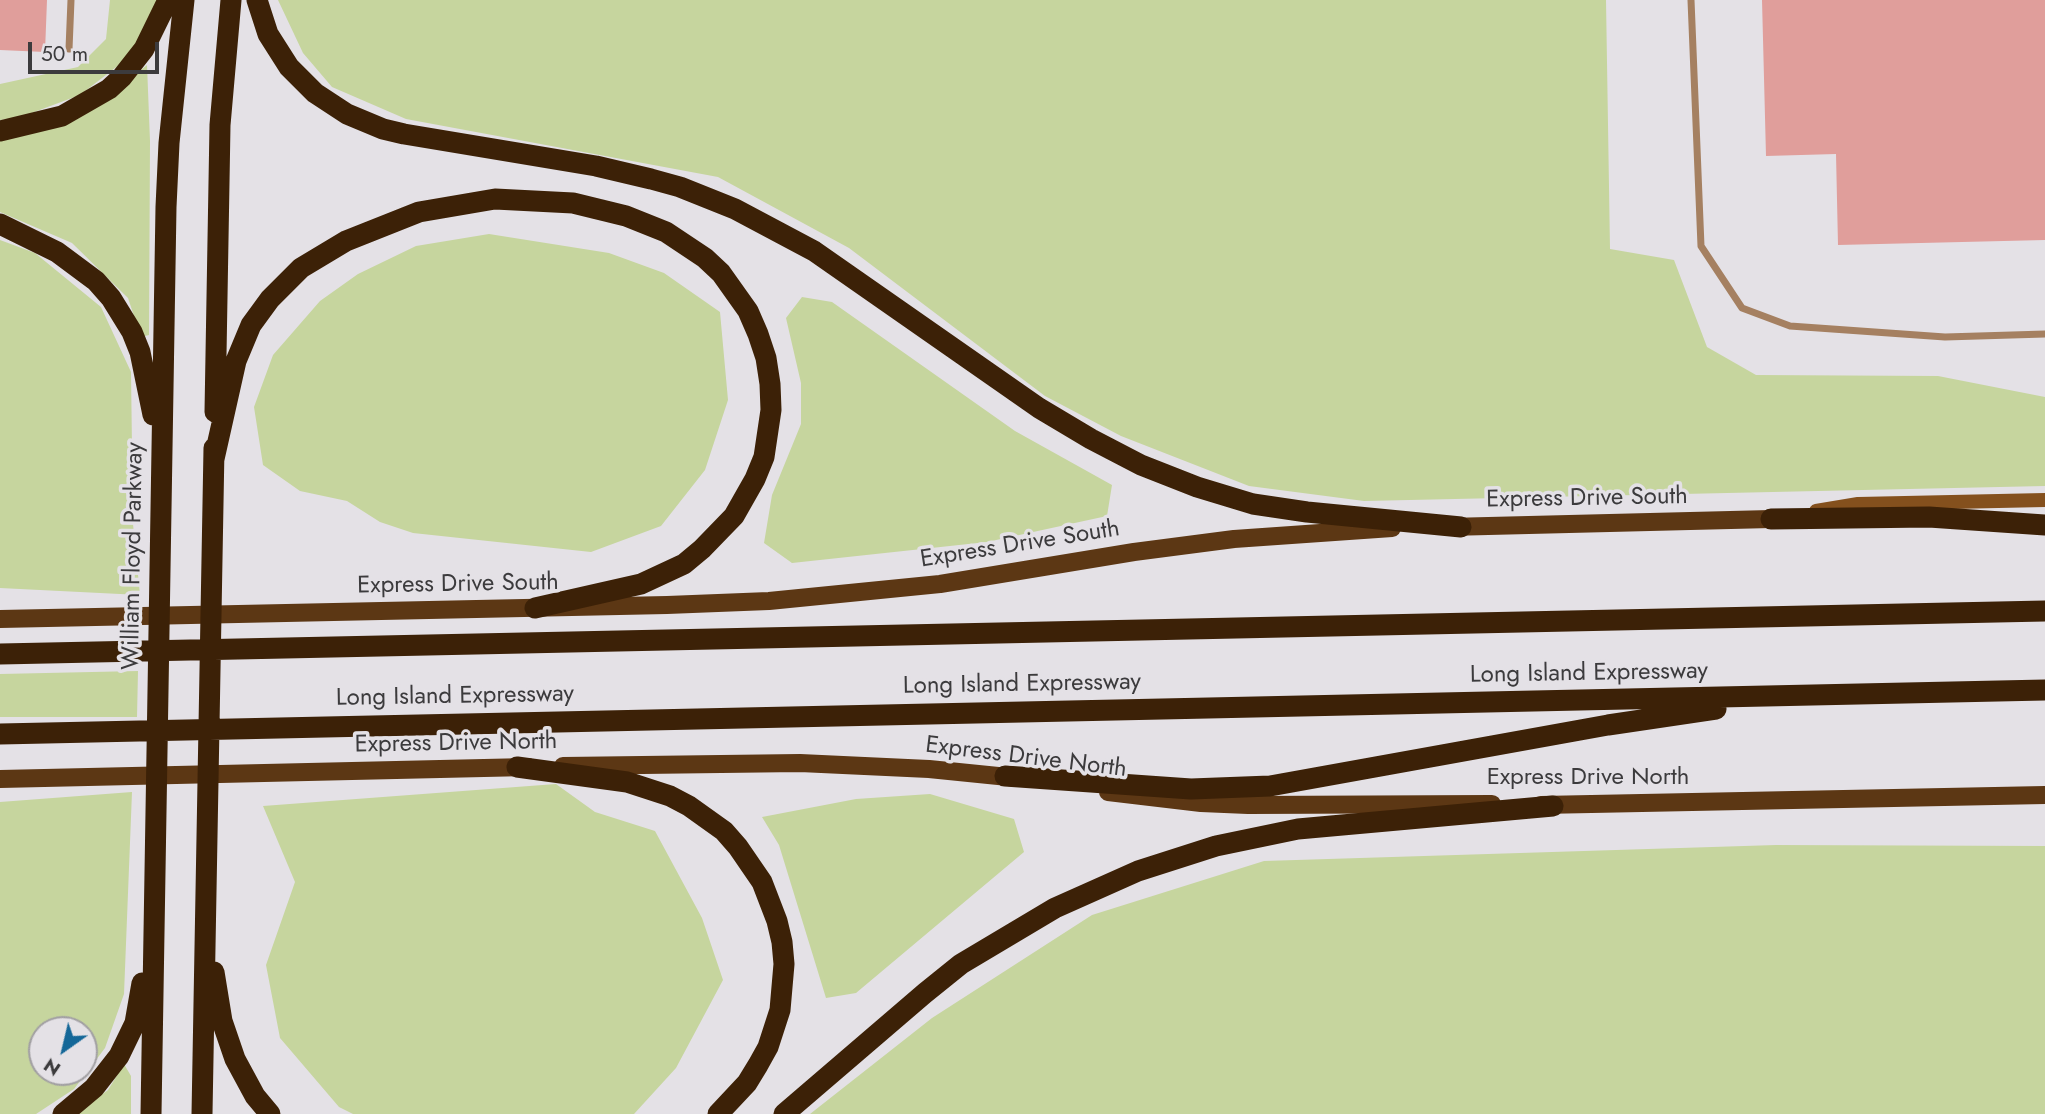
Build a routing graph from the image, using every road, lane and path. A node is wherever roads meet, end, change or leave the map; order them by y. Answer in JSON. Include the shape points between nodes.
{"nodes":[{"id":1,"x":71,"y":0,"type":"edge"},
{"id":2,"x":168,"y":0,"type":"edge"},
{"id":3,"x":184,"y":0,"type":"edge"},
{"id":4,"x":230,"y":0,"type":"edge"},
{"id":5,"x":257,"y":0,"type":"edge"},
{"id":6,"x":1690,"y":0,"type":"edge"},
{"id":7,"x":69,"y":49,"type":"dead end"},
{"id":8,"x":0,"y":131,"type":"edge"},
{"id":9,"x":0,"y":224,"type":"edge"},
{"id":10,"x":2045,"y":334,"type":"edge"},
{"id":11,"x":214,"y":459,"type":"junction"},
{"id":12,"x":162,"y":465,"type":"junction"},
{"id":13,"x":2045,"y":500,"type":"edge"},
{"id":14,"x":1771,"y":519,"type":"junction"},
{"id":15,"x":2045,"y":525,"type":"edge"},
{"id":16,"x":1461,"y":527,"type":"junction"},
{"id":17,"x":535,"y":608,"type":"junction"},
{"id":18,"x":2045,"y":611,"type":"edge"},
{"id":19,"x":0,"y":619,"type":"edge"},
{"id":20,"x":9,"y":654,"type":"edge"},
{"id":21,"x":2045,"y":690,"type":"edge"},
{"id":22,"x":1806,"y":695,"type":"junction"},
{"id":23,"x":10,"y":734,"type":"edge"},
{"id":24,"x":517,"y":767,"type":"junction"},
{"id":25,"x":1004,"y":776,"type":"junction"},
{"id":26,"x":0,"y":779,"type":"edge"},
{"id":27,"x":2045,"y":795,"type":"edge"},
{"id":28,"x":1553,"y":806,"type":"junction"},
{"id":29,"x":154,"y":905,"type":"junction"},
{"id":30,"x":205,"y":912,"type":"junction"},
{"id":31,"x":63,"y":1114,"type":"edge"},
{"id":32,"x":151,"y":1114,"type":"edge"},
{"id":33,"x":202,"y":1114,"type":"edge"},
{"id":34,"x":270,"y":1114,"type":"edge"},
{"id":35,"x":718,"y":1114,"type":"edge"},
{"id":36,"x":784,"y":1114,"type":"edge"}],
"edges":[{"from":1,"to":7,"type":"lane"},
{"from":2,"to":8,"type":"highway","via":[[144,49],[109,89],[62,116]]},
{"from":3,"to":12,"type":"highway","name":"William Floyd Parkway","via":[[169,143]]},
{"from":4,"to":11,"type":"highway","via":[[220,125]]},
{"from":5,"to":16,"type":"highway","via":[[268,34],[289,66],[315,93],[347,114],[404,134],[651,179],[735,209],[814,251],[1039,408],[1141,465],[1226,497],[1278,509]]},
{"from":6,"to":10,"type":"lane","via":[[1701,246],[1742,308],[1790,326],[1945,337]]},
{"from":9,"to":12,"type":"highway","via":[[78,266],[122,314],[145,369]]},
{"from":11,"to":17,"type":"highway","via":[[234,369],[251,326],[301,268],[346,241],[419,212],[495,199],[573,203],[666,232],[721,273],[748,311],[766,358],[770,384],[764,457],[734,516],[684,564],[641,584]]},
{"from":11,"to":30,"type":"highway"},
{"from":12,"to":29,"type":"highway","name":"William Floyd Parkway"},
{"from":13,"to":14,"type":"main road","name":"Express Drive South","via":[[1858,503]]},
{"from":14,"to":15,"type":"highway","via":[[1929,517]]},
{"from":14,"to":16,"type":"main road","name":"Express Drive South"},
{"from":16,"to":17,"type":"main road","name":"Express Drive South","via":[[1337,530],[1234,539],[825,597]]},
{"from":17,"to":19,"type":"main road","name":"Express Drive South"},
{"from":18,"to":20,"type":"highway"},
{"from":21,"to":22,"type":"highway","name":"Long Island Expressway"},
{"from":22,"to":23,"type":"highway","name":"Long Island Expressway"},
{"from":22,"to":25,"type":"highway","via":[[1608,725],[1270,786],[1191,789]]},
{"from":24,"to":25,"type":"main road","name":"Express Drive North","via":[[800,763]]},
{"from":24,"to":26,"type":"main road","name":"Express Drive North"},
{"from":24,"to":35,"type":"highway","via":[[627,782],[670,796],[724,831],[762,882],[782,942],[780,1010],[758,1065]]},
{"from":25,"to":28,"type":"main road","name":"Express Drive North","via":[[1201,803]]},
{"from":27,"to":28,"type":"main road","name":"Express Drive North"},
{"from":28,"to":36,"type":"highway","via":[[1298,830],[1216,846],[1129,874],[1055,908],[961,964]]},
{"from":29,"to":31,"type":"highway","via":[[139,1006],[129,1039],[94,1088]]},
{"from":29,"to":32,"type":"highway","name":"William Floyd Parkway"},
{"from":30,"to":33,"type":"highway"},
{"from":30,"to":34,"type":"highway","via":[[228,1041],[244,1078]]}]}
